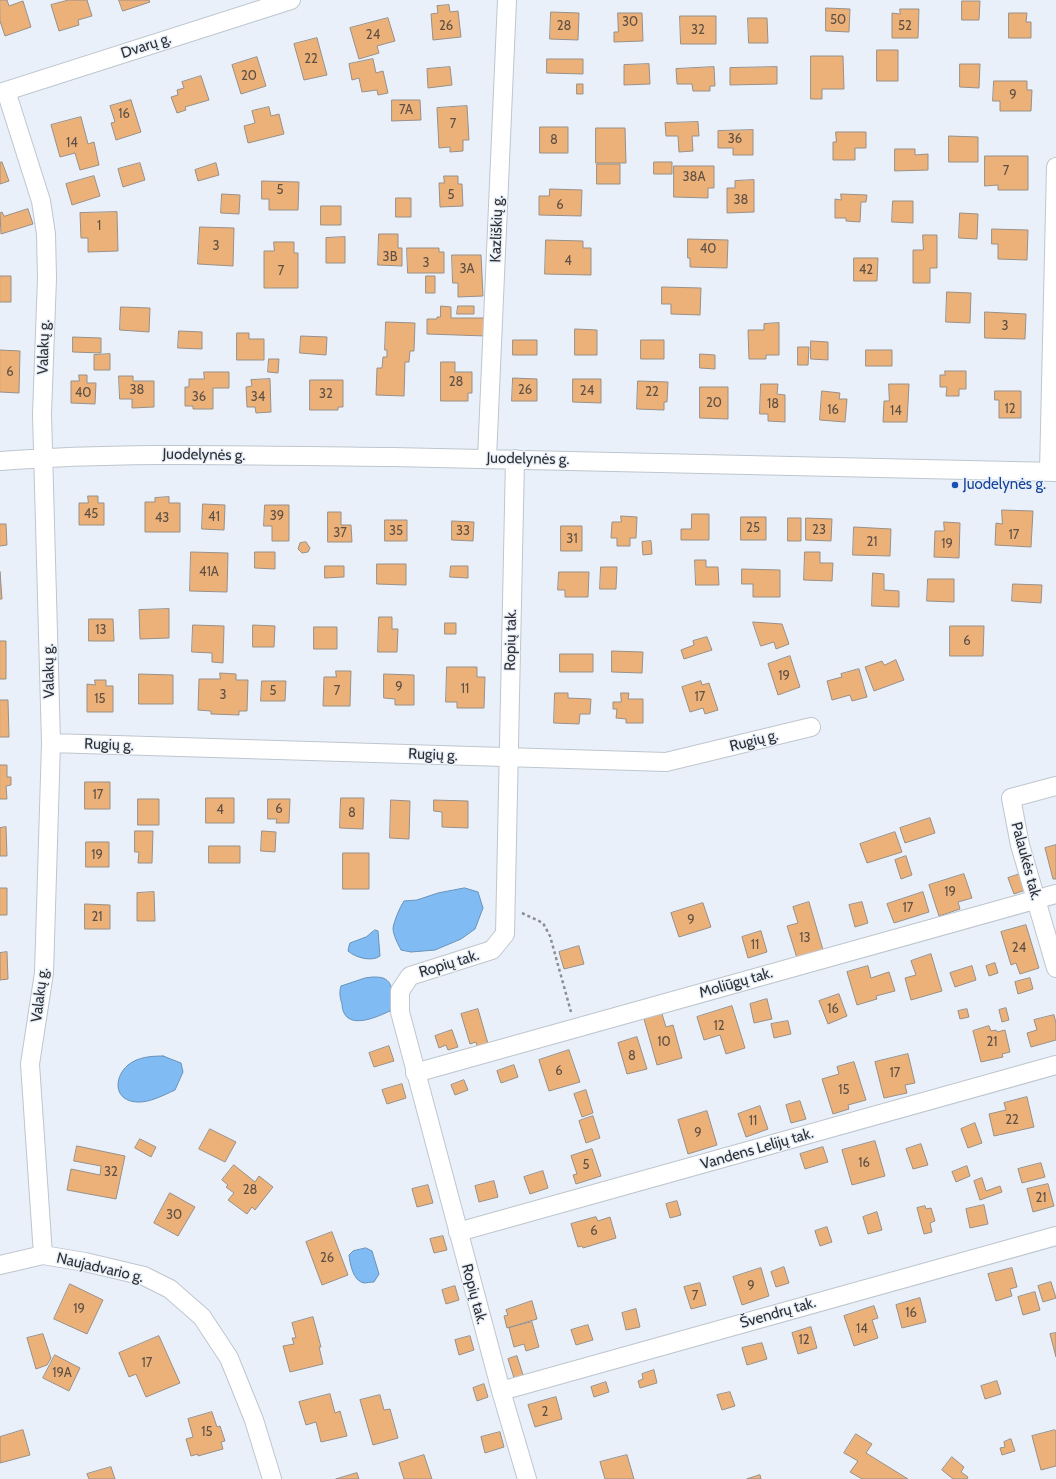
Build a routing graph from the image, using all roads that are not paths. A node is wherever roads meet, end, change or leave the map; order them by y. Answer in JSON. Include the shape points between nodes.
{"nodes":[{"id":1,"x":291,"y":0,"type":"edge"},
{"id":2,"x":507,"y":0,"type":"edge"},
{"id":3,"x":3,"y":92,"type":"edge"},
{"id":4,"x":1056,"y":167,"type":"edge"},
{"id":5,"x":43,"y":458,"type":"junction"},
{"id":6,"x":487,"y":458,"type":"junction"},
{"id":7,"x":515,"y":459,"type":"junction"},
{"id":8,"x":0,"y":461,"type":"edge"},
{"id":9,"x":1052,"y":472,"type":"edge"},
{"id":10,"x":810,"y":727,"type":"dead end"},
{"id":11,"x":51,"y":743,"type":"junction"},
{"id":12,"x":508,"y":757,"type":"junction"},
{"id":13,"x":1056,"y":786,"type":"edge"},
{"id":14,"x":1056,"y":894,"type":"edge"},
{"id":15,"x":1036,"y":899,"type":"junction"},
{"id":16,"x":1056,"y":968,"type":"edge"},
{"id":17,"x":1056,"y":1065,"type":"edge"},
{"id":18,"x":415,"y":1073,"type":"junction"},
{"id":19,"x":458,"y":1232,"type":"junction"},
{"id":20,"x":1056,"y":1236,"type":"edge"},
{"id":21,"x":43,"y":1255,"type":"junction"},
{"id":22,"x":0,"y":1265,"type":"edge"},
{"id":23,"x":501,"y":1391,"type":"junction"},
{"id":24,"x":272,"y":1479,"type":"edge"},
{"id":25,"x":527,"y":1479,"type":"edge"}],
"edges":[{"from":1,"to":3,"type":"street","name":"Dvarų g."},
{"from":2,"to":6,"type":"street","name":"Kazliškių g."},
{"from":3,"to":5,"type":"street","name":"Valakų g.","via":[[41,201],[46,234]]},
{"from":4,"to":9,"type":"street"},
{"from":5,"to":6,"type":"street","name":"Juodelynės g.","via":[[152,454]]},
{"from":5,"to":8,"type":"street","name":"Juodelynės g."},
{"from":5,"to":11,"type":"street","name":"Valakų g."},
{"from":6,"to":7,"type":"street","name":"Juodelynės g."},
{"from":7,"to":9,"type":"street","name":"Juodelynės g."},
{"from":7,"to":12,"type":"street","name":"Ropių tak."},
{"from":10,"to":12,"type":"street","name":"Rugių g.","via":[[666,762]]},
{"from":11,"to":12,"type":"street","name":"Rugių g."},
{"from":11,"to":21,"type":"street","name":"Valakų g.","via":[[44,973],[30,1064]]},
{"from":12,"to":18,"type":"street","name":"Ropių tak.","via":[[505,934],[492,950],[410,976],[400,991],[400,1012]]},
{"from":13,"to":15,"type":"street","name":"Palaukės tak.","via":[[1011,798],[1020,845]]},
{"from":14,"to":15,"type":"street","name":"Moliūgų tak."},
{"from":15,"to":16,"type":"street","name":"Palaukės tak."},
{"from":15,"to":18,"type":"street","name":"Moliūgų tak."},
{"from":17,"to":19,"type":"street","name":"Vandens Lelijų tak."},
{"from":18,"to":19,"type":"street","name":"Ropių tak."},
{"from":19,"to":23,"type":"street","name":"Ropių tak."},
{"from":20,"to":23,"type":"street","name":"Švendrų tak."},
{"from":21,"to":22,"type":"street","name":"Naujadvario g."},
{"from":21,"to":24,"type":"street","name":"Naujadvario g.","via":[[144,1276],[170,1289],[202,1317],[229,1358],[254,1420]]},
{"from":23,"to":25,"type":"street","name":"Ropių tak."}]}
